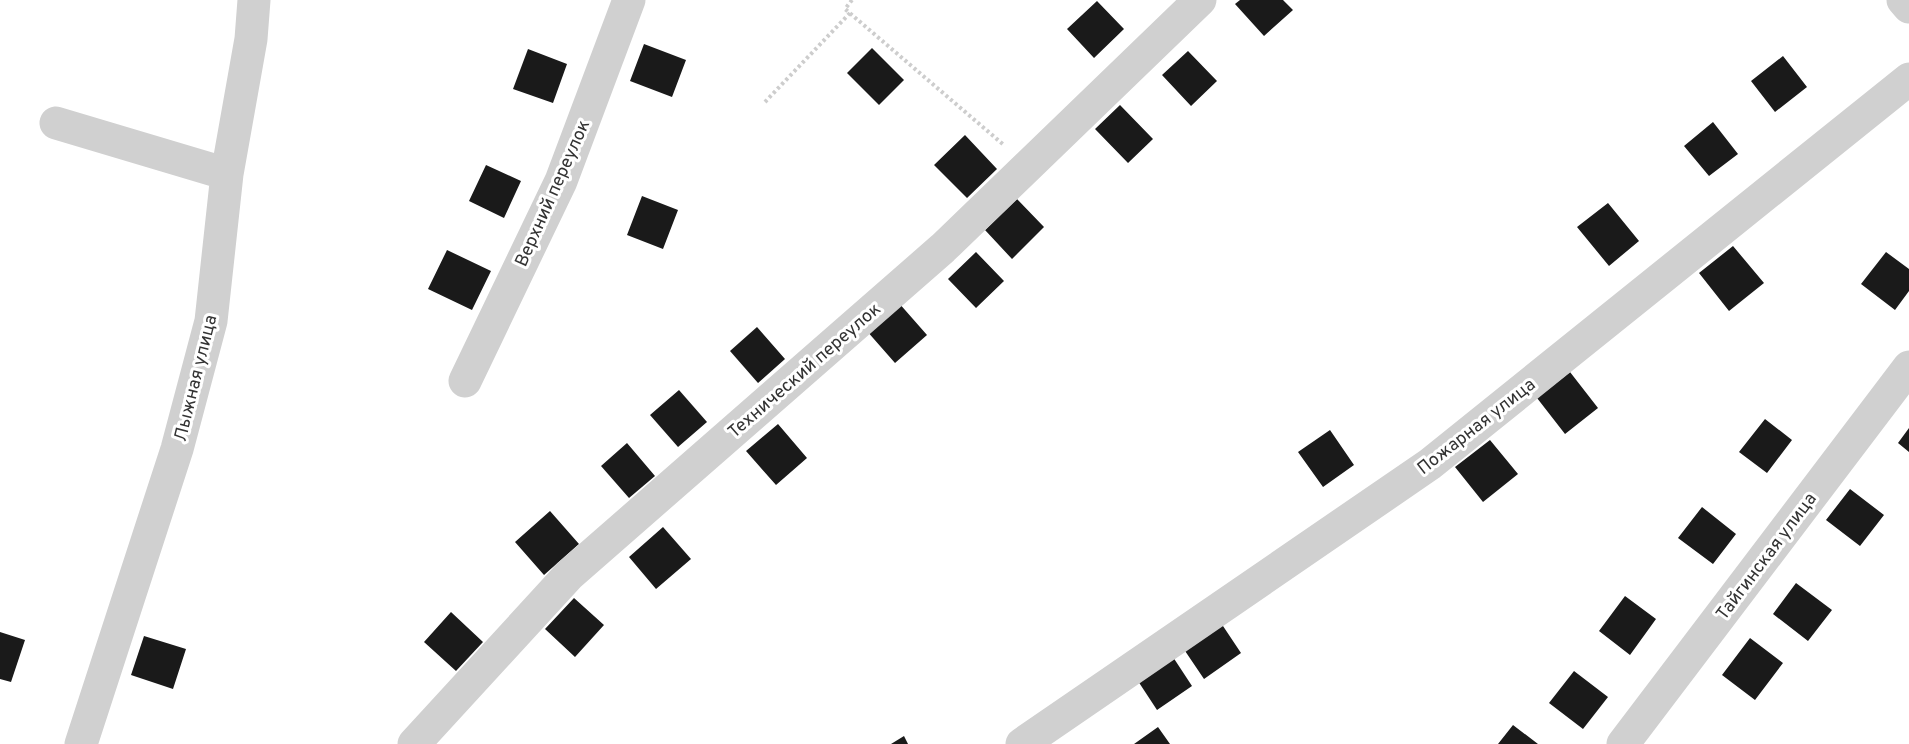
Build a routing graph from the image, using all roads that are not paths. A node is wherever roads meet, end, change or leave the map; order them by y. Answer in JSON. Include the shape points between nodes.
{"nodes":[{"id":1,"x":254,"y":0,"type":"edge"},
{"id":2,"x":629,"y":0,"type":"edge"},
{"id":3,"x":1200,"y":0,"type":"edge"},
{"id":4,"x":1903,"y":0,"type":"edge"},
{"id":5,"x":1909,"y":7,"type":"edge"},
{"id":6,"x":1909,"y":79,"type":"edge"},
{"id":7,"x":56,"y":123,"type":"dead end"},
{"id":8,"x":227,"y":174,"type":"junction"},
{"id":9,"x":1909,"y":367,"type":"edge"},
{"id":10,"x":465,"y":381,"type":"dead end"},
{"id":11,"x":1027,"y":743,"type":"edge"},
{"id":12,"x":81,"y":744,"type":"edge"},
{"id":13,"x":414,"y":744,"type":"edge"},
{"id":14,"x":1623,"y":744,"type":"edge"}],
"edges":[{"from":1,"to":8,"type":"street","name":"Лыжная улица","via":[[251,39]]},
{"from":2,"to":10,"type":"street","name":"Верхний переулок","via":[[561,181]]},
{"from":3,"to":13,"type":"street","name":"Технический переулок","via":[[925,264],[569,575]]},
{"from":4,"to":5,"type":"street"},
{"from":6,"to":11,"type":"street","name":"Пожарная улица","via":[[1430,464]]},
{"from":7,"to":8,"type":"street"},
{"from":8,"to":12,"type":"street","name":"Лыжная улица","via":[[211,321],[177,449]]},
{"from":9,"to":14,"type":"street","name":"Тайгинская улица"}]}
